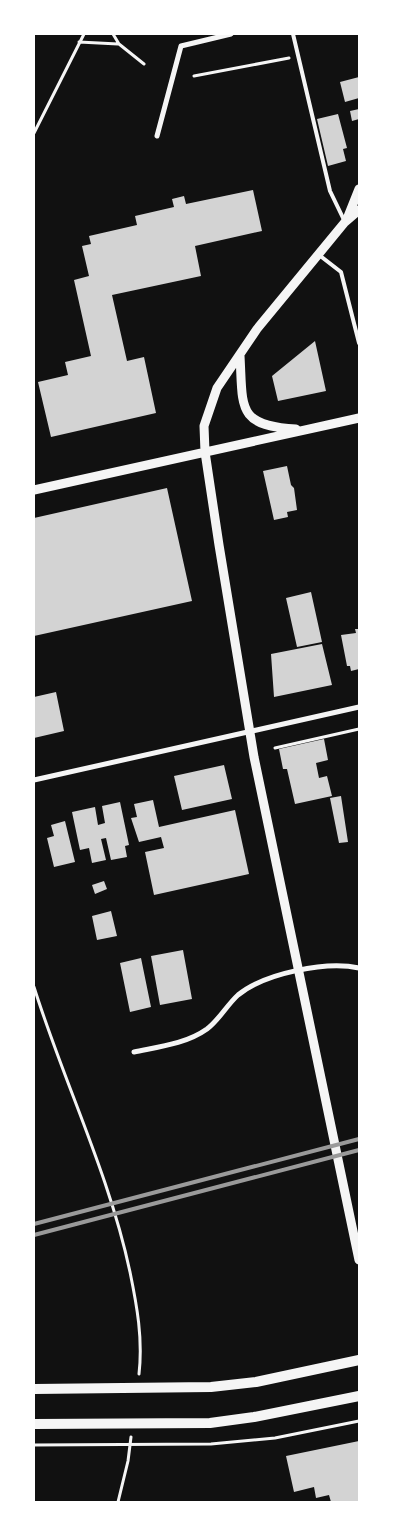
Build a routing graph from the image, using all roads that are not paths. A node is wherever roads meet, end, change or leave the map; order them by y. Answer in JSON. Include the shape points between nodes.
{"nodes":[{"id":1,"x":231,"y":34,"type":"edge"},
{"id":2,"x":293,"y":34,"type":"edge"},
{"id":3,"x":158,"y":136,"type":"dead end"},
{"id":4,"x":359,"y":189,"type":"edge"},
{"id":5,"x":359,"y":210,"type":"edge"},
{"id":6,"x":345,"y":222,"type":"junction"},
{"id":7,"x":320,"y":255,"type":"junction"},
{"id":8,"x":359,"y":343,"type":"edge"},
{"id":9,"x":240,"y":356,"type":"junction"},
{"id":10,"x":359,"y":418,"type":"edge"},
{"id":11,"x":308,"y":429,"type":"junction"},
{"id":12,"x":205,"y":452,"type":"junction"},
{"id":13,"x":34,"y":490,"type":"edge"},
{"id":14,"x":359,"y":707,"type":"edge"},
{"id":15,"x":249,"y":732,"type":"junction"},
{"id":16,"x":34,"y":780,"type":"edge"},
{"id":17,"x":359,"y":968,"type":"edge"},
{"id":18,"x":299,"y":970,"type":"junction"},
{"id":19,"x":134,"y":1052,"type":"dead end"},
{"id":20,"x":359,"y":1260,"type":"edge"},
{"id":21,"x":359,"y":1360,"type":"edge"},
{"id":22,"x":34,"y":1389,"type":"edge"},
{"id":23,"x":359,"y":1396,"type":"edge"},
{"id":24,"x":34,"y":1424,"type":"edge"}],
"edges":[{"from":1,"to":3,"type":"street","via":[[181,46]]},
{"from":2,"to":6,"type":"lane","via":[[330,191]]},
{"from":4,"to":6,"type":"street"},
{"from":5,"to":6,"type":"street"},
{"from":6,"to":7,"type":"street"},
{"from":7,"to":8,"type":"lane","via":[[341,272]]},
{"from":7,"to":9,"type":"street","via":[[257,329]]},
{"from":9,"to":11,"type":"street","via":[[244,406],[252,420],[270,428]]},
{"from":9,"to":12,"type":"street","via":[[217,388],[204,426]]},
{"from":10,"to":11,"type":"street"},
{"from":11,"to":12,"type":"street"},
{"from":12,"to":13,"type":"street"},
{"from":12,"to":15,"type":"street"},
{"from":14,"to":15,"type":"street"},
{"from":15,"to":16,"type":"street"},
{"from":15,"to":18,"type":"street"},
{"from":17,"to":18,"type":"street","via":[[336,966]]},
{"from":18,"to":19,"type":"street","via":[[271,977],[245,990],[206,1029],[194,1036]]},
{"from":18,"to":20,"type":"street"},
{"from":21,"to":22,"type":"main road","via":[[229,1386]]},
{"from":23,"to":24,"type":"main road","via":[[229,1421]]}]}
